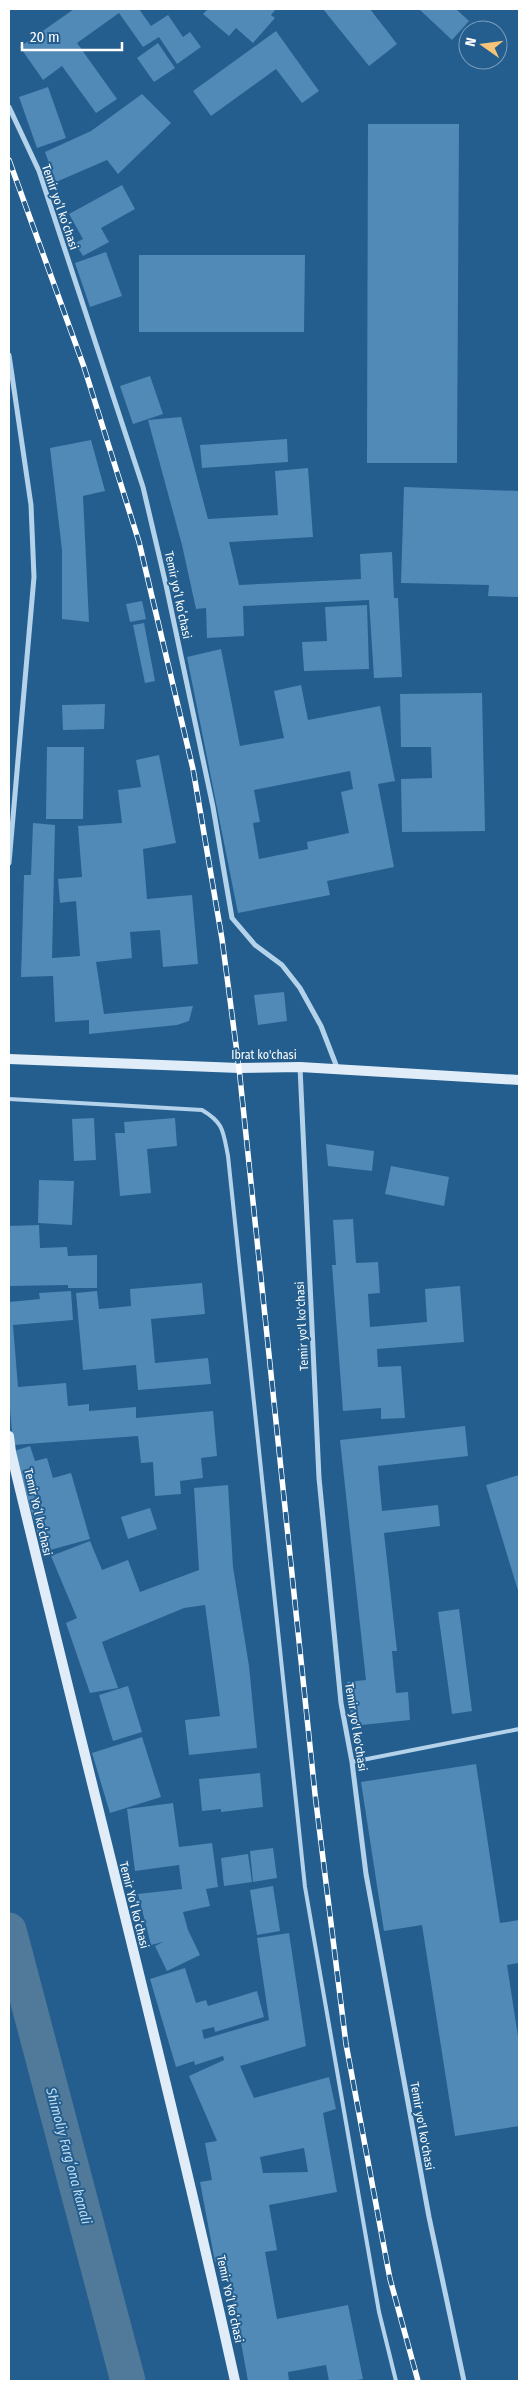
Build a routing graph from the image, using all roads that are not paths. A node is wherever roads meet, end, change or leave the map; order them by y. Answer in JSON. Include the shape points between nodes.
{"nodes":[{"id":1,"x":9,"y":107,"type":"edge"},
{"id":2,"x":9,"y":355,"type":"edge"},
{"id":3,"x":9,"y":863,"type":"edge"},
{"id":4,"x":9,"y":1059,"type":"edge"},
{"id":5,"x":300,"y":1067,"type":"junction"},
{"id":6,"x":338,"y":1071,"type":"junction"},
{"id":7,"x":519,"y":1080,"type":"edge"},
{"id":8,"x":9,"y":1099,"type":"edge"},
{"id":9,"x":9,"y":1436,"type":"edge"},
{"id":10,"x":519,"y":1729,"type":"edge"},
{"id":11,"x":352,"y":1762,"type":"junction"},
{"id":12,"x":235,"y":2381,"type":"edge"},
{"id":13,"x":396,"y":2381,"type":"edge"},
{"id":14,"x":464,"y":2381,"type":"edge"}],
"edges":[{"from":1,"to":6,"type":"street","name":"Temir yoʻl koʻchasi","via":[[38,171],[143,486],[211,797],[232,918],[300,988],[321,1026]]},
{"from":2,"to":3,"type":"street","via":[[31,504],[34,577]]},
{"from":4,"to":5,"type":"street","name":"Ibrat ko'chasi","via":[[238,1068]]},
{"from":5,"to":6,"type":"street","name":"Ibrat ko'chasi"},
{"from":5,"to":11,"type":"street","name":"Temir yo'l ko'chasi","via":[[319,1478],[341,1703]]},
{"from":6,"to":7,"type":"street","name":"Ibrat ko'chasi"},
{"from":8,"to":13,"type":"lane","via":[[202,1110],[217,1119],[223,1132],[305,1887],[379,2312]]},
{"from":9,"to":12,"type":"street","name":"Temir Yoʻl koʻchasi"},
{"from":10,"to":11,"type":"lane"},
{"from":11,"to":14,"type":"street","name":"Temir yo'l ko'chasi","via":[[368,1884],[429,2217]]}]}
